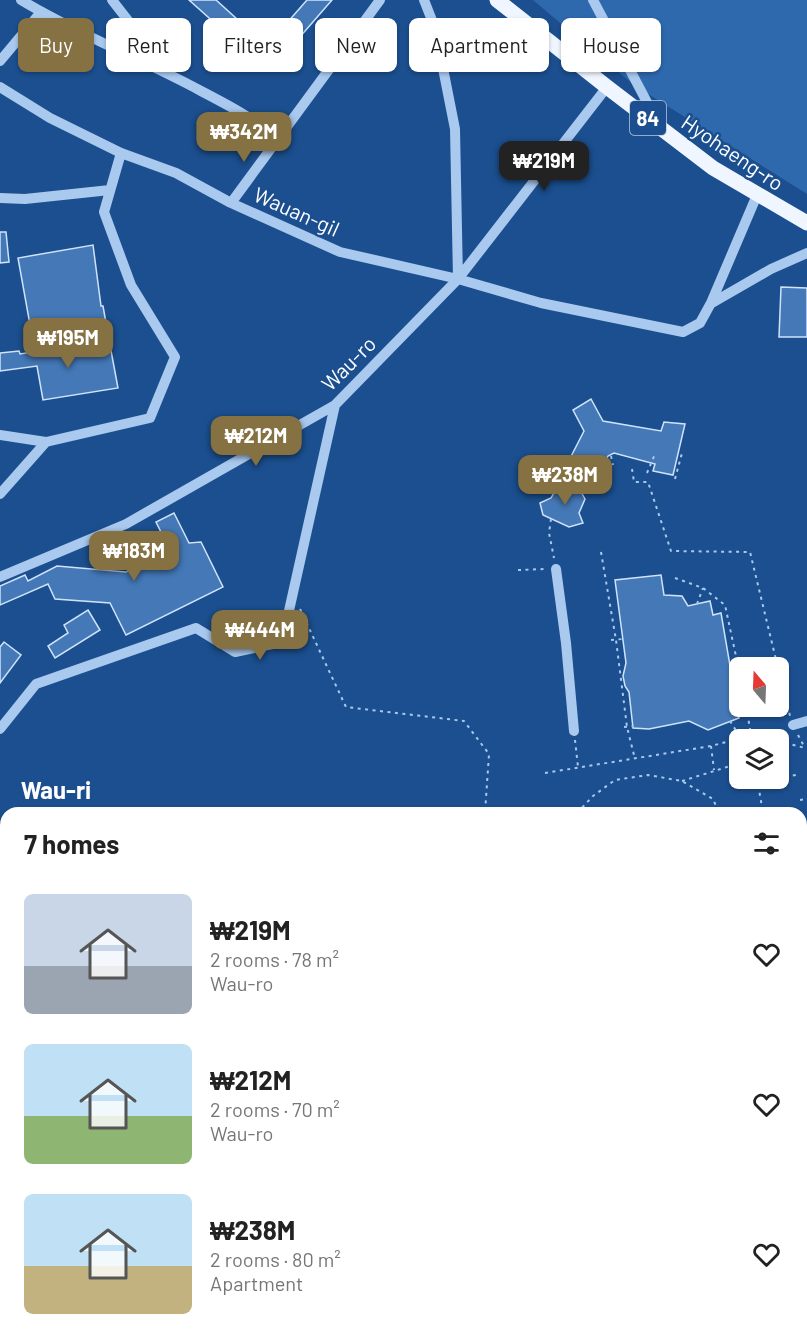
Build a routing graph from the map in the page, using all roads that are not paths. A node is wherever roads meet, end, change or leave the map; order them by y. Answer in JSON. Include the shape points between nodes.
{"nodes":[{"id":1,"x":21,"y":0,"type":"edge"},
{"id":2,"x":112,"y":0,"type":"edge"},
{"id":3,"x":380,"y":0,"type":"edge"},
{"id":4,"x":424,"y":0,"type":"edge"},
{"id":5,"x":497,"y":0,"type":"edge"},
{"id":6,"x":593,"y":0,"type":"edge"},
{"id":7,"x":41,"y":12,"type":"junction"},
{"id":8,"x":0,"y":61,"type":"edge"},
{"id":9,"x":170,"y":74,"type":"junction"},
{"id":10,"x":0,"y":87,"type":"edge"},
{"id":11,"x":607,"y":87,"type":"junction"},
{"id":12,"x":661,"y":128,"type":"junction"},
{"id":13,"x":278,"y":140,"type":"junction"},
{"id":14,"x":121,"y":153,"type":"junction"},
{"id":15,"x":110,"y":190,"type":"junction"},
{"id":16,"x":757,"y":195,"type":"junction"},
{"id":17,"x":0,"y":198,"type":"edge"},
{"id":18,"x":231,"y":203,"type":"junction"},
{"id":19,"x":807,"y":223,"type":"edge"},
{"id":20,"x":807,"y":253,"type":"edge"},
{"id":21,"x":458,"y":279,"type":"junction"},
{"id":22,"x":711,"y":303,"type":"junction"},
{"id":23,"x":335,"y":405,"type":"junction"},
{"id":24,"x":0,"y":435,"type":"edge"},
{"id":25,"x":46,"y":442,"type":"junction"},
{"id":26,"x":0,"y":494,"type":"edge"},
{"id":27,"x":556,"y":569,"type":"road end"},
{"id":28,"x":0,"y":577,"type":"edge"},
{"id":29,"x":807,"y":721,"type":"edge"},
{"id":30,"x":793,"y":726,"type":"road end"},
{"id":31,"x":0,"y":729,"type":"edge"},
{"id":32,"x":574,"y":731,"type":"road end"}],
"edges":[{"from":1,"to":7,"type":"street"},
{"from":2,"to":9,"type":"street"},
{"from":3,"to":13,"type":"street"},
{"from":4,"to":21,"type":"street","via":[[435,28],[455,129]]},
{"from":5,"to":11,"type":"main road","name":"Hyohaeng-ro","number":"84"},
{"from":6,"to":12,"type":"street"},
{"from":7,"to":8,"type":"street"},
{"from":7,"to":9,"type":"street"},
{"from":9,"to":13,"type":"street","via":[[230,106]]},
{"from":10,"to":14,"type":"street","name":"Wauan-gil","via":[[50,118]]},
{"from":11,"to":12,"type":"main road","name":"Hyohaeng-ro","number":"84"},
{"from":11,"to":21,"type":"street","name":"Wau-ro"},
{"from":12,"to":16,"type":"main road","name":"Hyohaeng-ro","number":"84","via":[[713,168]]},
{"from":13,"to":18,"type":"street"},
{"from":14,"to":15,"type":"street"},
{"from":14,"to":18,"type":"street","name":"Wauan-gil","via":[[176,174]]},
{"from":15,"to":17,"type":"street"},
{"from":15,"to":25,"type":"street","via":[[104,212],[131,285],[175,357],[150,418]]},
{"from":16,"to":19,"type":"main road","name":"Hyohaeng-ro","number":"84"},
{"from":16,"to":22,"type":"street","name":"Wauan-gil"},
{"from":18,"to":21,"type":"street","name":"Wauan-gil","via":[[340,252]]},
{"from":20,"to":22,"type":"street"},
{"from":21,"to":22,"type":"street","name":"Wauan-gil","via":[[542,303],[683,332],[700,322]]},
{"from":21,"to":23,"type":"street","name":"Wau-ro"},
{"from":23,"to":28,"type":"street","name":"Wau-ro","via":[[126,524]]},
{"from":23,"to":31,"type":"street","via":[[282,642],[235,652],[196,628],[36,684]]},
{"from":24,"to":25,"type":"street"},
{"from":25,"to":26,"type":"street"},
{"from":27,"to":32,"type":"street"},
{"from":29,"to":30,"type":"street"}]}
